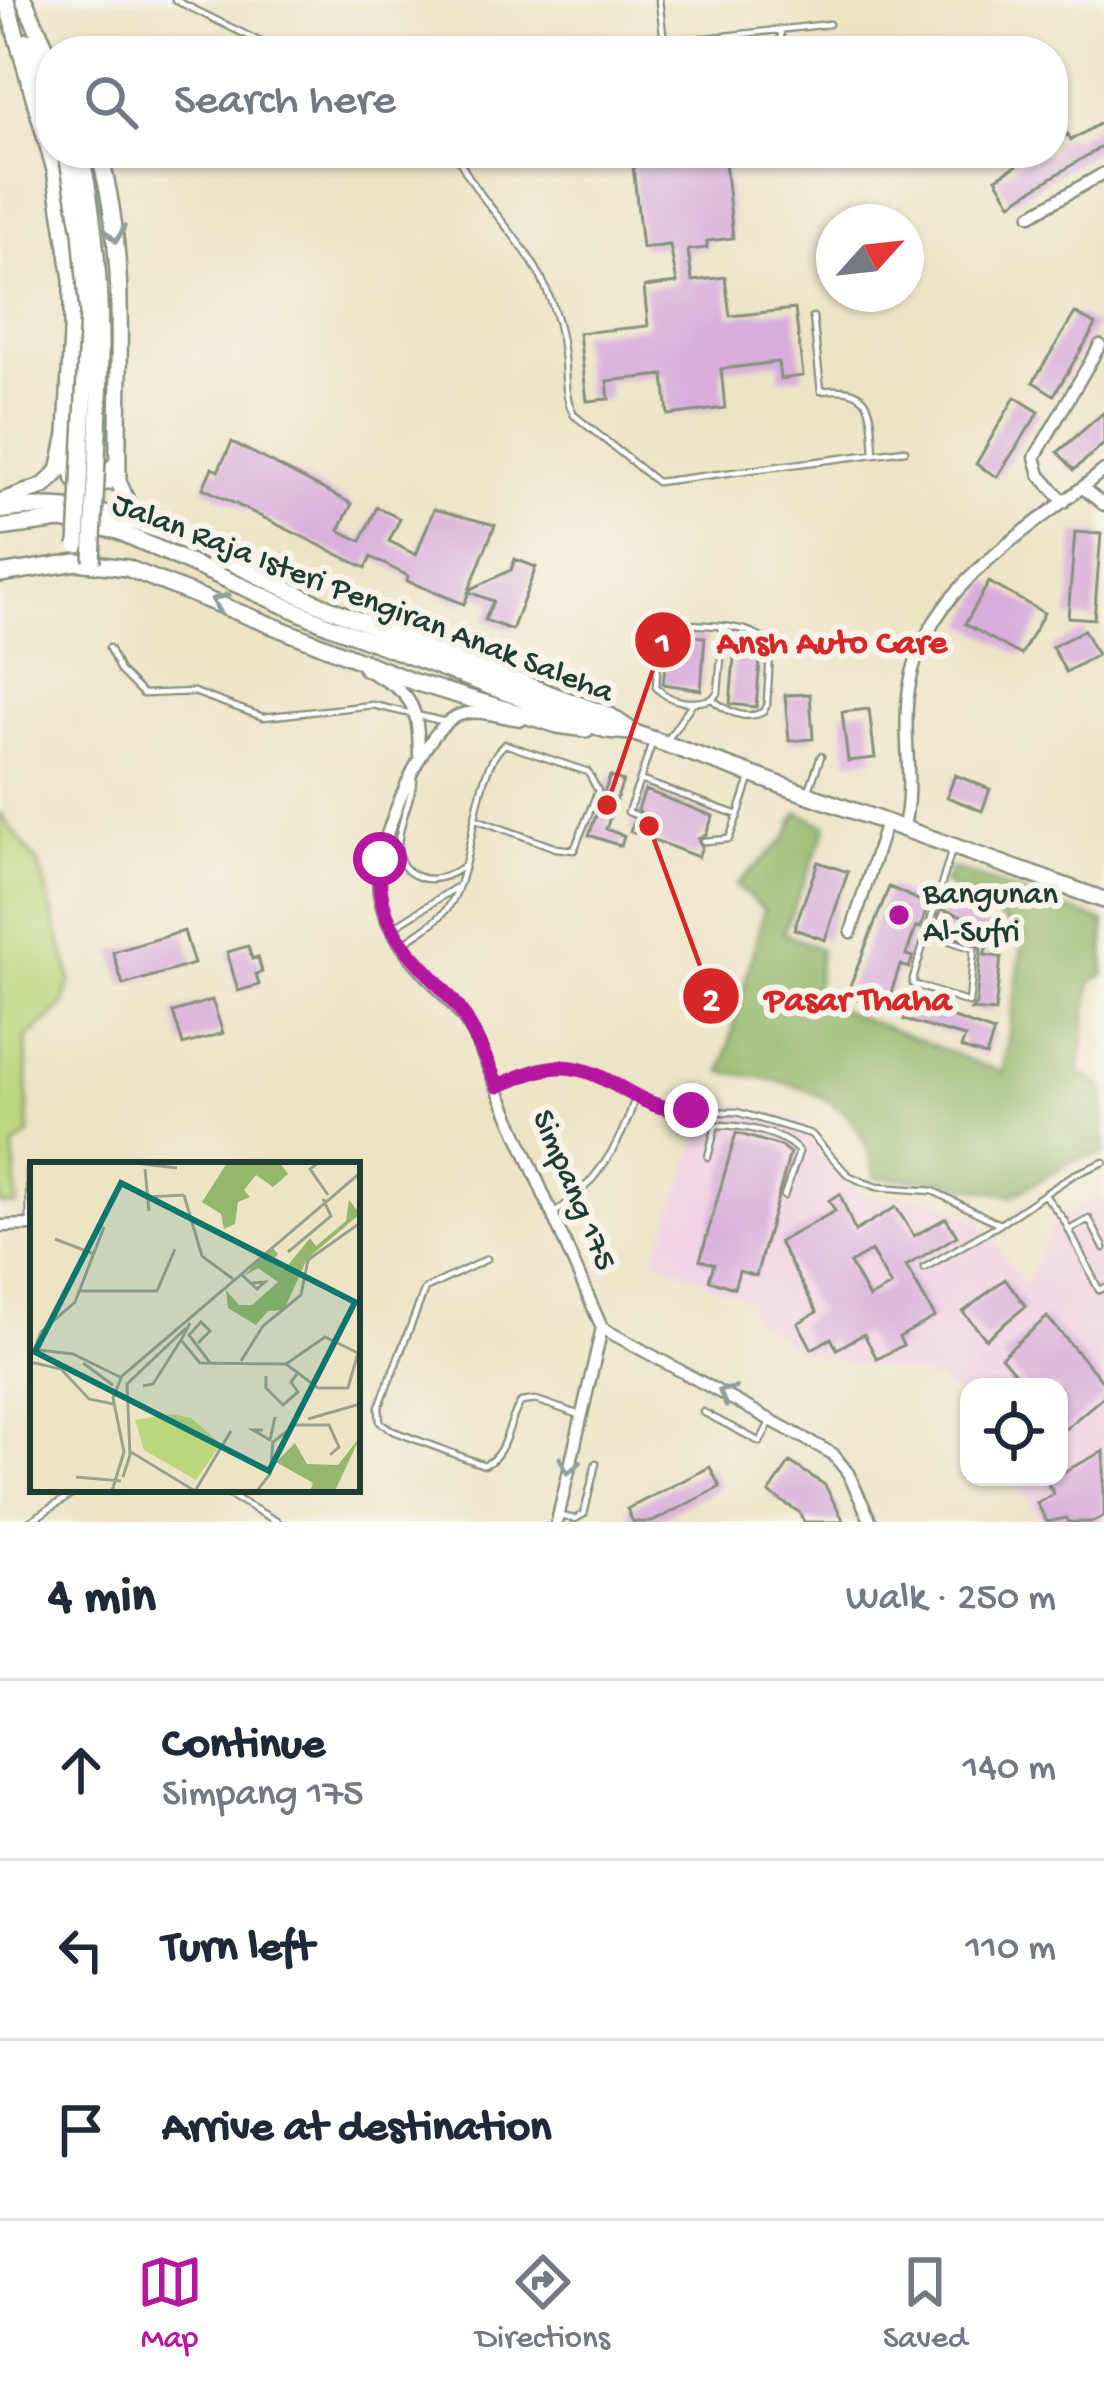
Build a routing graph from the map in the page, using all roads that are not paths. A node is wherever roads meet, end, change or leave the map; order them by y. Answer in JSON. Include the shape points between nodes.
{"nodes":[{"id":1,"x":7,"y":0,"type":"edge"},
{"id":2,"x":26,"y":0,"type":"edge"},
{"id":3,"x":175,"y":0,"type":"edge"},
{"id":4,"x":659,"y":0,"type":"edge"},
{"id":5,"x":829,"y":24,"type":"dead end"},
{"id":6,"x":781,"y":30,"type":"junction"},
{"id":7,"x":41,"y":36,"type":"edge"},
{"id":8,"x":49,"y":36,"type":"edge"},
{"id":9,"x":248,"y":36,"type":"edge"},
{"id":10,"x":663,"y":36,"type":"edge"},
{"id":11,"x":722,"y":36,"type":"edge"},
{"id":12,"x":781,"y":36,"type":"edge"},
{"id":13,"x":36,"y":66,"type":"edge"},
{"id":14,"x":36,"y":98,"type":"edge"},
{"id":15,"x":52,"y":168,"type":"edge"},
{"id":16,"x":78,"y":168,"type":"edge"},
{"id":17,"x":102,"y":168,"type":"edge"},
{"id":18,"x":465,"y":168,"type":"edge"},
{"id":19,"x":1103,"y":176,"type":"edge"},
{"id":20,"x":1031,"y":215,"type":"dead end"},
{"id":21,"x":813,"y":317,"type":"dead end"},
{"id":22,"x":1100,"y":345,"type":"dead end"},
{"id":23,"x":67,"y":434,"type":"junction"},
{"id":24,"x":118,"y":445,"type":"junction"},
{"id":25,"x":905,"y":450,"type":"dead end"},
{"id":26,"x":874,"y":454,"type":"junction"},
{"id":27,"x":1104,"y":470,"type":"edge"},
{"id":28,"x":1083,"y":488,"type":"junction"},
{"id":29,"x":0,"y":502,"type":"edge"},
{"id":30,"x":1064,"y":502,"type":"junction"},
{"id":31,"x":1104,"y":505,"type":"edge"},
{"id":32,"x":0,"y":511,"type":"edge"},
{"id":33,"x":146,"y":524,"type":"junction"},
{"id":34,"x":0,"y":528,"type":"edge"},
{"id":35,"x":84,"y":562,"type":"junction"},
{"id":36,"x":0,"y":574,"type":"edge"},
{"id":37,"x":720,"y":626,"type":"junction"},
{"id":38,"x":325,"y":646,"type":"junction"},
{"id":39,"x":109,"y":648,"type":"dead end"},
{"id":40,"x":712,"y":699,"type":"junction"},
{"id":41,"x":694,"y":702,"type":"junction"},
{"id":42,"x":417,"y":716,"type":"junction"},
{"id":43,"x":446,"y":722,"type":"junction"},
{"id":44,"x":558,"y":724,"type":"junction"},
{"id":45,"x":601,"y":728,"type":"junction"},
{"id":46,"x":632,"y":732,"type":"junction"},
{"id":47,"x":659,"y":742,"type":"junction"},
{"id":48,"x":821,"y":756,"type":"dead end"},
{"id":49,"x":418,"y":761,"type":"junction"},
{"id":50,"x":752,"y":774,"type":"junction"},
{"id":51,"x":640,"y":780,"type":"junction"},
{"id":52,"x":807,"y":794,"type":"junction"},
{"id":53,"x":636,"y":815,"type":"dead end"},
{"id":54,"x":738,"y":815,"type":"junction"},
{"id":55,"x":476,"y":819,"type":"junction"},
{"id":56,"x":886,"y":823,"type":"junction"},
{"id":57,"x":903,"y":830,"type":"junction"},
{"id":58,"x":704,"y":841,"type":"dead end"},
{"id":59,"x":953,"y":847,"type":"junction"},
{"id":60,"x":464,"y":866,"type":"junction"},
{"id":61,"x":459,"y":884,"type":"junction"},
{"id":62,"x":1104,"y":900,"type":"edge"},
{"id":63,"x":391,"y":928,"type":"junction"},
{"id":64,"x":851,"y":932,"type":"dead end"},
{"id":65,"x":927,"y":933,"type":"junction"},
{"id":66,"x":402,"y":944,"type":"junction"},
{"id":67,"x":498,"y":1086,"type":"junction"},
{"id":68,"x":635,"y":1098,"type":"junction"},
{"id":69,"x":730,"y":1111,"type":"junction"},
{"id":70,"x":726,"y":1125,"type":"junction"},
{"id":71,"x":795,"y":1129,"type":"junction"},
{"id":72,"x":791,"y":1142,"type":"junction"},
{"id":73,"x":708,"y":1156,"type":"dead end"},
{"id":74,"x":1104,"y":1162,"type":"edge"},
{"id":75,"x":1044,"y":1194,"type":"junction"},
{"id":76,"x":784,"y":1196,"type":"dead end"},
{"id":77,"x":553,"y":1215,"type":"junction"},
{"id":78,"x":1000,"y":1224,"type":"junction"},
{"id":79,"x":1069,"y":1230,"type":"junction"},
{"id":80,"x":1104,"y":1248,"type":"edge"},
{"id":81,"x":487,"y":1259,"type":"dead end"},
{"id":82,"x":924,"y":1268,"type":"dead end"},
{"id":83,"x":1104,"y":1288,"type":"edge"},
{"id":84,"x":602,"y":1328,"type":"junction"},
{"id":85,"x":703,"y":1412,"type":"dead end"},
{"id":86,"x":580,"y":1415,"type":"junction"},
{"id":87,"x":772,"y":1419,"type":"junction"},
{"id":88,"x":596,"y":1463,"type":"dead end"},
{"id":89,"x":75,"y":1492,"type":"edge"},
{"id":90,"x":224,"y":1492,"type":"edge"},
{"id":91,"x":558,"y":1519,"type":"edge"},
{"id":92,"x":28,"y":1522,"type":"edge"},
{"id":93,"x":278,"y":1522,"type":"edge"},
{"id":94,"x":871,"y":1522,"type":"edge"}],
"edges":[{"from":1,"to":13,"type":"main road"},
{"from":1,"to":14,"type":"main road"},
{"from":2,"to":7,"type":"main road"},
{"from":2,"to":8,"type":"main road"},
{"from":3,"to":9,"type":"lane"},
{"from":4,"to":10,"type":"lane"},
{"from":5,"to":6,"type":"lane"},
{"from":6,"to":11,"type":"lane"},
{"from":6,"to":12,"type":"lane"},
{"from":15,"to":23,"type":"main road","via":[[72,279]]},
{"from":16,"to":35,"type":"main road","bridge":true,"via":[[96,237],[103,326]]},
{"from":17,"to":24,"type":"main road","one_way":true,"via":[[121,295]]},
{"from":18,"to":26,"type":"lane","via":[[548,292],[574,415],[657,482]]},
{"from":19,"to":20,"type":"street"},
{"from":21,"to":26,"type":"lane","via":[[821,391],[860,393]]},
{"from":22,"to":30,"type":"street","via":[[1036,457],[1040,475]]},
{"from":23,"to":24,"type":"main road","via":[[70,468],[88,486],[112,476]]},
{"from":23,"to":29,"type":"main road","via":[[52,481]]},
{"from":24,"to":33,"type":"main road","via":[[122,495]]},
{"from":25,"to":26,"type":"lane"},
{"from":27,"to":28,"type":"street"},
{"from":28,"to":30,"type":"street"},
{"from":28,"to":31,"type":"street"},
{"from":30,"to":57,"type":"street","via":[[964,582],[922,642],[910,682]]},
{"from":32,"to":33,"type":"main road","name":"Jalan Raja Isteri Pengiran Anak Saleha","via":[[54,504]]},
{"from":33,"to":46,"type":"main road","name":"Jalan Raja Isteri Pengiran Anak Saleha","via":[[331,609],[610,716]]},
{"from":34,"to":45,"type":"main road","name":"Jalan Raja Isteri Pengiran Anak Saleha","via":[[60,520],[118,531],[328,625]]},
{"from":35,"to":36,"type":"main road"},
{"from":38,"to":35,"type":"main road","one_way":true,"via":[[164,579]]},
{"from":37,"to":40,"type":"lane"},
{"from":37,"to":40,"type":"lane","via":[[752,629],[767,646],[766,704],[748,715]]},
{"from":37,"to":41,"type":"lane","via":[[674,623],[658,632],[656,687]]},
{"from":38,"to":42,"type":"street","via":[[395,685]]},
{"from":38,"to":44,"type":"main road"},
{"from":39,"to":42,"type":"lane","via":[[142,694],[194,692],[262,717],[350,705]]},
{"from":40,"to":41,"type":"lane"},
{"from":41,"to":47,"type":"lane"},
{"from":42,"to":43,"type":"lane"},
{"from":42,"to":49,"type":"street","name":"Simpang 175"},
{"from":43,"to":44,"type":"street","via":[[480,712]]},
{"from":43,"to":49,"type":"street","name":"Simpang 175"},
{"from":44,"to":45,"type":"main road"},
{"from":45,"to":46,"type":"main road","name":"Jalan Raja Isteri Pengiran Anak Saleha"},
{"from":46,"to":47,"type":"main road","name":"Jalan Raja Isteri Pengiran Anak Saleha"},
{"from":47,"to":50,"type":"main road","name":"Jalan Raja Isteri Pengiran Anak Saleha"},
{"from":47,"to":51,"type":"lane"},
{"from":48,"to":52,"type":"lane"},
{"from":49,"to":60,"type":"lane","via":[[397,842],[400,862],[432,879]]},
{"from":49,"to":63,"type":"street","name":"Simpang 175","via":[[380,859]]},
{"from":50,"to":52,"type":"main road","name":"Jalan Raja Isteri Pengiran Anak Saleha"},
{"from":50,"to":54,"type":"lane"},
{"from":51,"to":53,"type":"lane","via":[[628,812]]},
{"from":51,"to":54,"type":"lane"},
{"from":52,"to":56,"type":"main road","name":"Jalan Raja Isteri Pengiran Anak Saleha"},
{"from":54,"to":58,"type":"lane","via":[[729,839]]},
{"from":55,"to":55,"type":"lane","via":[[574,850],[596,780],[505,745],[495,752]]},
{"from":55,"to":60,"type":"lane"},
{"from":56,"to":57,"type":"main road","name":"Jalan Raja Isteri Pengiran Anak Saleha"},
{"from":56,"to":64,"type":"street"},
{"from":57,"to":59,"type":"main road","name":"Jalan Raja Isteri Pengiran Anak Saleha"},
{"from":59,"to":62,"type":"main road","name":"Jalan Raja Isteri Pengiran Anak Saleha"},
{"from":59,"to":65,"type":"lane"},
{"from":60,"to":61,"type":"lane"},
{"from":61,"to":63,"type":"lane"},
{"from":61,"to":66,"type":"lane","via":[[440,918]]},
{"from":63,"to":66,"type":"street","name":"Simpang 175"},
{"from":65,"to":65,"type":"lane","via":[[913,984],[969,1004],[974,949]]},
{"from":66,"to":67,"type":"street","name":"Simpang 175","via":[[462,1013]]},
{"from":67,"to":68,"type":"lane","via":[[560,1066],[585,1070]]},
{"from":67,"to":77,"type":"street","name":"Simpang 175"},
{"from":68,"to":69,"type":"lane","via":[[670,1111]]},
{"from":68,"to":77,"type":"lane","via":[[610,1156]]},
{"from":69,"to":70,"type":"lane"},
{"from":69,"to":71,"type":"lane"},
{"from":70,"to":72,"type":"lane"},
{"from":70,"to":73,"type":"lane","via":[[716,1125]]},
{"from":71,"to":72,"type":"lane"},
{"from":71,"to":78,"type":"lane","via":[[863,1183],[933,1191]]},
{"from":72,"to":76,"type":"lane","via":[[800,1152]]},
{"from":74,"to":75,"type":"lane"},
{"from":75,"to":78,"type":"lane"},
{"from":75,"to":79,"type":"lane"},
{"from":77,"to":84,"type":"street","name":"Simpang 175"},
{"from":78,"to":82,"type":"lane"},
{"from":79,"to":80,"type":"lane","via":[[1090,1219]]},
{"from":79,"to":83,"type":"lane"},
{"from":81,"to":86,"type":"lane","via":[[424,1289],[380,1422],[484,1465],[494,1462],[521,1402]]},
{"from":84,"to":86,"type":"street"},
{"from":87,"to":84,"type":"street","one_way":true},
{"from":85,"to":87,"type":"lane","via":[[760,1442]]},
{"from":86,"to":91,"type":"street","one_way":true},
{"from":87,"to":94,"type":"street","via":[[842,1462]]},
{"from":88,"to":91,"type":"lane","via":[[584,1514]]},
{"from":89,"to":92,"type":"lane"},
{"from":90,"to":93,"type":"lane"}]}
